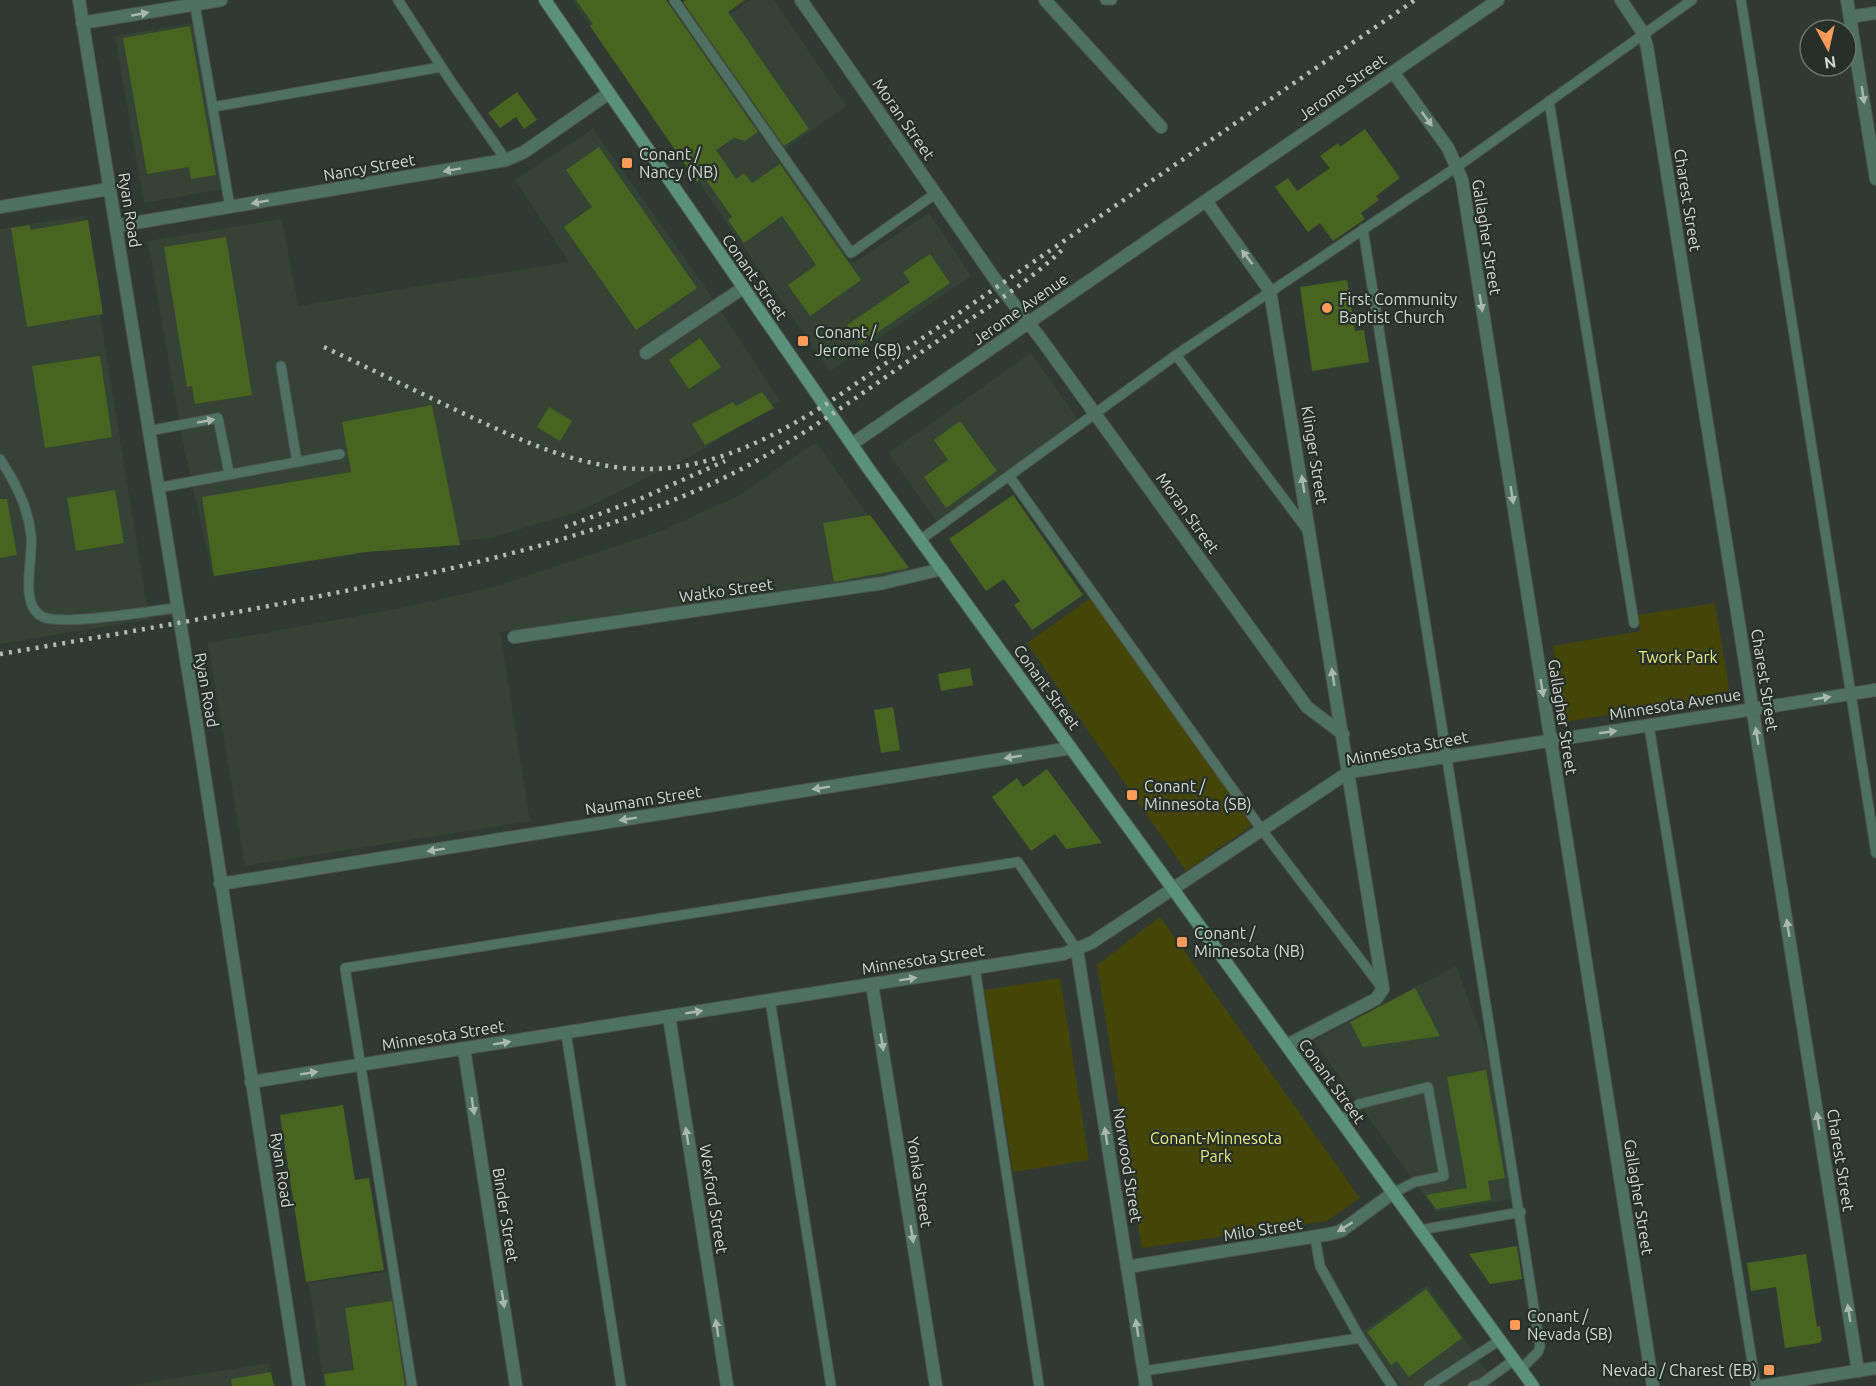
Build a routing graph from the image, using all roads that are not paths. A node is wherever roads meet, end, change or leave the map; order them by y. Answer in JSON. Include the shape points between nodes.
{"nodes":[{"id":1,"x":79,"y":0,"type":"edge"},
{"id":2,"x":221,"y":0,"type":"edge"},
{"id":3,"x":398,"y":0,"type":"edge"},
{"id":4,"x":545,"y":0,"type":"edge"},
{"id":5,"x":674,"y":0,"type":"edge"},
{"id":6,"x":801,"y":0,"type":"edge"},
{"id":7,"x":1045,"y":0,"type":"edge"},
{"id":8,"x":1106,"y":0,"type":"edge"},
{"id":9,"x":1112,"y":0,"type":"edge"},
{"id":10,"x":1498,"y":0,"type":"edge"},
{"id":11,"x":1621,"y":0,"type":"edge"},
{"id":12,"x":1692,"y":0,"type":"edge"},
{"id":13,"x":1741,"y":0,"type":"edge"},
{"id":14,"x":1847,"y":0,"type":"edge"},
{"id":15,"x":195,"y":2,"type":"edge"},
{"id":16,"x":1479,"y":5,"type":"edge"},
{"id":17,"x":1876,"y":13,"type":"edge"},
{"id":18,"x":1850,"y":17,"type":"junction"},
{"id":19,"x":82,"y":23,"type":"junction"},
{"id":20,"x":1642,"y":33,"type":"junction"},
{"id":21,"x":441,"y":67,"type":"junction"},
{"id":22,"x":1393,"y":72,"type":"junction"},
{"id":23,"x":609,"y":93,"type":"junction"},
{"id":24,"x":1548,"y":101,"type":"junction"},
{"id":25,"x":213,"y":107,"type":"junction"},
{"id":26,"x":1161,"y":127,"type":"dead end"},
{"id":27,"x":508,"y":159,"type":"junction"},
{"id":28,"x":1458,"y":166,"type":"junction"},
{"id":29,"x":1876,"y":179,"type":"edge"},
{"id":30,"x":110,"y":189,"type":"junction"},
{"id":31,"x":936,"y":194,"type":"junction"},
{"id":32,"x":1206,"y":201,"type":"junction"},
{"id":33,"x":0,"y":207,"type":"edge"},
{"id":34,"x":230,"y":207,"type":"junction"},
{"id":35,"x":116,"y":226,"type":"junction"},
{"id":36,"x":1363,"y":229,"type":"junction"},
{"id":37,"x":743,"y":288,"type":"junction"},
{"id":38,"x":1270,"y":291,"type":"junction"},
{"id":39,"x":1028,"y":324,"type":"junction"},
{"id":40,"x":646,"y":353,"type":"dead end"},
{"id":41,"x":1176,"y":355,"type":"junction"},
{"id":42,"x":281,"y":366,"type":"dead end"},
{"id":43,"x":1095,"y":414,"type":"junction"},
{"id":44,"x":148,"y":431,"type":"junction"},
{"id":45,"x":852,"y":444,"type":"junction"},
{"id":46,"x":340,"y":454,"type":"dead end"},
{"id":47,"x":0,"y":459,"type":"edge"},
{"id":48,"x":297,"y":462,"type":"junction"},
{"id":49,"x":229,"y":473,"type":"junction"},
{"id":50,"x":1009,"y":476,"type":"junction"},
{"id":51,"x":157,"y":488,"type":"junction"},
{"id":52,"x":1311,"y":536,"type":"junction"},
{"id":53,"x":920,"y":540,"type":"junction"},
{"id":54,"x":942,"y":569,"type":"junction"},
{"id":55,"x":176,"y":608,"type":"junction"},
{"id":56,"x":1634,"y":622,"type":"dead end"},
{"id":57,"x":514,"y":637,"type":"dead end"},
{"id":58,"x":1876,"y":690,"type":"edge"},
{"id":59,"x":1851,"y":694,"type":"junction"},
{"id":60,"x":1753,"y":709,"type":"junction"},
{"id":61,"x":1649,"y":726,"type":"junction"},
{"id":62,"x":1343,"y":734,"type":"junction"},
{"id":63,"x":1550,"y":740,"type":"junction"},
{"id":64,"x":1071,"y":748,"type":"junction"},
{"id":65,"x":1448,"y":756,"type":"junction"},
{"id":66,"x":1349,"y":772,"type":"junction"},
{"id":67,"x":1262,"y":830,"type":"junction"},
{"id":68,"x":1876,"y":853,"type":"edge"},
{"id":69,"x":220,"y":884,"type":"junction"},
{"id":70,"x":1173,"y":889,"type":"junction"},
{"id":71,"x":1077,"y":950,"type":"junction"},
{"id":72,"x":975,"y":968,"type":"junction"},
{"id":73,"x":873,"y":984,"type":"junction"},
{"id":74,"x":1383,"y":989,"type":"junction"},
{"id":75,"x":770,"y":1000,"type":"junction"},
{"id":76,"x":669,"y":1016,"type":"junction"},
{"id":77,"x":566,"y":1033,"type":"junction"},
{"id":78,"x":1287,"y":1046,"type":"junction"},
{"id":79,"x":464,"y":1049,"type":"junction"},
{"id":80,"x":362,"y":1065,"type":"junction"},
{"id":81,"x":252,"y":1082,"type":"junction"},
{"id":82,"x":1341,"y":1120,"type":"junction"},
{"id":83,"x":1394,"y":1193,"type":"junction"},
{"id":84,"x":1521,"y":1212,"type":"junction"},
{"id":85,"x":1420,"y":1230,"type":"junction"},
{"id":86,"x":1315,"y":1237,"type":"junction"},
{"id":87,"x":1127,"y":1268,"type":"junction"},
{"id":88,"x":1360,"y":1338,"type":"junction"},
{"id":89,"x":1500,"y":1340,"type":"junction"},
{"id":90,"x":1518,"y":1365,"type":"junction"},
{"id":91,"x":1876,"y":1368,"type":"edge"},
{"id":92,"x":1144,"y":1371,"type":"junction"},
{"id":93,"x":1858,"y":1371,"type":"junction"},
{"id":94,"x":299,"y":1386,"type":"edge"},
{"id":95,"x":412,"y":1386,"type":"edge"},
{"id":96,"x":516,"y":1386,"type":"edge"},
{"id":97,"x":621,"y":1386,"type":"edge"},
{"id":98,"x":727,"y":1386,"type":"edge"},
{"id":99,"x":831,"y":1386,"type":"edge"},
{"id":100,"x":936,"y":1386,"type":"edge"},
{"id":101,"x":1039,"y":1386,"type":"edge"},
{"id":102,"x":1146,"y":1386,"type":"edge"},
{"id":103,"x":1392,"y":1386,"type":"edge"},
{"id":104,"x":1429,"y":1386,"type":"edge"},
{"id":105,"x":1473,"y":1386,"type":"edge"},
{"id":106,"x":1533,"y":1386,"type":"edge"},
{"id":107,"x":1653,"y":1386,"type":"edge"},
{"id":108,"x":1756,"y":1386,"type":"edge"},
{"id":109,"x":1763,"y":1386,"type":"edge"}],
"edges":[{"from":1,"to":19,"type":"street","name":"Ryan Road"},
{"from":2,"to":15,"type":"street"},
{"from":3,"to":21,"type":"lane"},
{"from":4,"to":23,"type":"main road","name":"Conant Street"},
{"from":5,"to":31,"type":"lane","via":[[851,253]]},
{"from":6,"to":31,"type":"street","name":"Moran Street"},
{"from":7,"to":26,"type":"street"},
{"from":8,"to":9,"type":"lane"},
{"from":10,"to":16,"type":"street","name":"Jerome Street"},
{"from":11,"to":20,"type":"street","name":"Charest Street"},
{"from":12,"to":20,"type":"lane"},
{"from":13,"to":59,"type":"lane"},
{"from":14,"to":18,"type":"street"},
{"from":19,"to":15,"type":"street","one_way":true},
{"from":15,"to":25,"type":"lane"},
{"from":16,"to":22,"type":"street","name":"Jerome Street"},
{"from":17,"to":18,"type":"street"},
{"from":18,"to":29,"type":"street","one_way":true},
{"from":19,"to":30,"type":"street","name":"Ryan Road"},
{"from":20,"to":24,"type":"lane"},
{"from":20,"to":60,"type":"street","name":"Charest Street"},
{"from":21,"to":25,"type":"lane"},
{"from":21,"to":27,"type":"lane"},
{"from":22,"to":28,"type":"street","name":"Gallagher Street","one_way":true},
{"from":22,"to":32,"type":"street","name":"Jerome Street"},
{"from":23,"to":27,"type":"street","name":"Nancy Street"},
{"from":23,"to":37,"type":"main road","name":"Conant Street"},
{"from":24,"to":28,"type":"lane"},
{"from":24,"to":56,"type":"lane"},
{"from":25,"to":34,"type":"lane"},
{"from":27,"to":34,"type":"street","name":"Nancy Street","one_way":true},
{"from":28,"to":36,"type":"lane"},
{"from":28,"to":63,"type":"street","name":"Gallagher Street","one_way":true},
{"from":30,"to":33,"type":"street"},
{"from":30,"to":35,"type":"street","name":"Ryan Road"},
{"from":31,"to":39,"type":"street","name":"Moran Street"},
{"from":38,"to":32,"type":"street","name":"Klinger Street","one_way":true},
{"from":32,"to":39,"type":"street","name":"Jerome Avenue"},
{"from":34,"to":35,"type":"street","name":"Nancy Street"},
{"from":35,"to":44,"type":"street","name":"Ryan Road"},
{"from":36,"to":38,"type":"lane"},
{"from":36,"to":65,"type":"lane"},
{"from":37,"to":40,"type":"street"},
{"from":37,"to":45,"type":"main road","name":"Conant Street"},
{"from":38,"to":41,"type":"lane"},
{"from":52,"to":38,"type":"street","name":"Klinger Street","one_way":true},
{"from":39,"to":43,"type":"street","name":"Moran Street"},
{"from":39,"to":45,"type":"street","name":"Jerome Avenue"},
{"from":41,"to":43,"type":"lane"},
{"from":41,"to":52,"type":"lane"},
{"from":42,"to":48,"type":"lane"},
{"from":43,"to":50,"type":"lane"},
{"from":43,"to":62,"type":"street","name":"Moran Street","via":[[1307,707]]},
{"from":44,"to":49,"type":"lane","one_way":true,"via":[[218,418]]},
{"from":44,"to":51,"type":"street","name":"Ryan Road"},
{"from":45,"to":53,"type":"main road","name":"Conant Street"},
{"from":46,"to":48,"type":"lane"},
{"from":47,"to":55,"type":"lane","via":[[25,503],[32,537],[32,608],[44,618],[78,620]]},
{"from":48,"to":49,"type":"lane"},
{"from":49,"to":51,"type":"lane"},
{"from":50,"to":53,"type":"lane"},
{"from":50,"to":67,"type":"lane"},
{"from":51,"to":55,"type":"street","name":"Ryan Road"},
{"from":62,"to":52,"type":"street","name":"Klinger Street","one_way":true},
{"from":53,"to":54,"type":"main road","name":"Conant Street"},
{"from":54,"to":57,"type":"street","name":"Watko Street","via":[[884,583]]},
{"from":54,"to":64,"type":"main road","name":"Conant Street"},
{"from":55,"to":69,"type":"street","name":"Ryan Road"},
{"from":58,"to":59,"type":"street","name":"Minnesota Avenue"},
{"from":60,"to":59,"type":"street","name":"Minnesota Avenue","one_way":true},
{"from":59,"to":68,"type":"lane"},
{"from":60,"to":61,"type":"street","name":"Minnesota Avenue"},
{"from":93,"to":60,"type":"street","name":"Charest Street","one_way":true},
{"from":63,"to":61,"type":"street","name":"Minnesota Avenue","one_way":true},
{"from":61,"to":108,"type":"lane"},
{"from":62,"to":66,"type":"street"},
{"from":63,"to":65,"type":"street","name":"Minnesota Street"},
{"from":63,"to":107,"type":"street","name":"Gallagher Street"},
{"from":64,"to":69,"type":"street","name":"Naumann Street","one_way":true},
{"from":64,"to":70,"type":"main road","name":"Conant Street"},
{"from":65,"to":66,"type":"street","name":"Minnesota Street"},
{"from":65,"to":84,"type":"lane"},
{"from":66,"to":67,"type":"street","name":"Minnesota Street"},
{"from":66,"to":74,"type":"street"},
{"from":67,"to":70,"type":"street","name":"Minnesota Street"},
{"from":67,"to":74,"type":"lane"},
{"from":69,"to":81,"type":"street","name":"Ryan Road"},
{"from":70,"to":71,"type":"street","name":"Minnesota Street"},
{"from":70,"to":78,"type":"main road","name":"Conant Street"},
{"from":71,"to":72,"type":"street","name":"Minnesota Street"},
{"from":71,"to":80,"type":"lane","via":[[1018,862],[345,968]]},
{"from":87,"to":71,"type":"street","name":"Norwood Street","one_way":true},
{"from":73,"to":72,"type":"street","name":"Minnesota Street","one_way":true},
{"from":72,"to":101,"type":"lane"},
{"from":73,"to":75,"type":"street","name":"Minnesota Street"},
{"from":73,"to":100,"type":"street","name":"Yonka Street","one_way":true},
{"from":74,"to":78,"type":"street","via":[[1376,999]]},
{"from":76,"to":75,"type":"street","name":"Minnesota Street","one_way":true},
{"from":75,"to":99,"type":"lane"},
{"from":76,"to":77,"type":"street","name":"Minnesota Street"},
{"from":98,"to":76,"type":"street","name":"Wexford Street","one_way":true},
{"from":79,"to":77,"type":"street","name":"Minnesota Street","one_way":true},
{"from":77,"to":97,"type":"lane"},
{"from":78,"to":82,"type":"main road","name":"Conant Street"},
{"from":79,"to":80,"type":"street","name":"Minnesota Street"},
{"from":79,"to":96,"type":"street","name":"Binder Street","one_way":true},
{"from":81,"to":80,"type":"street","name":"Minnesota Street","one_way":true},
{"from":80,"to":95,"type":"lane"},
{"from":81,"to":94,"type":"street","name":"Ryan Road"},
{"from":82,"to":83,"type":"main road","name":"Conant Street"},
{"from":82,"to":83,"type":"lane","via":[[1359,1104],[1428,1087],[1444,1176],[1415,1182]]},
{"from":83,"to":85,"type":"main road","name":"Conant Street"},
{"from":83,"to":86,"type":"street","name":"Milo Street","one_way":true,"via":[[1341,1231]]},
{"from":84,"to":85,"type":"lane"},
{"from":84,"to":90,"type":"lane","via":[[1540,1346],[1538,1352]]},
{"from":85,"to":89,"type":"main road","name":"Conant Street"},
{"from":86,"to":87,"type":"street","name":"Milo Street"},
{"from":86,"to":88,"type":"lane","via":[[1320,1266]]},
{"from":92,"to":87,"type":"street","name":"Norwood Street","one_way":true},
{"from":88,"to":92,"type":"lane"},
{"from":88,"to":103,"type":"lane"},
{"from":89,"to":90,"type":"main road","name":"Conant Street"},
{"from":89,"to":104,"type":"lane"},
{"from":90,"to":105,"type":"lane"},
{"from":90,"to":106,"type":"main road","name":"Conant Street"},
{"from":91,"to":93,"type":"street"},
{"from":92,"to":102,"type":"street","name":"Norwood Street"},
{"from":93,"to":109,"type":"street"}]}
